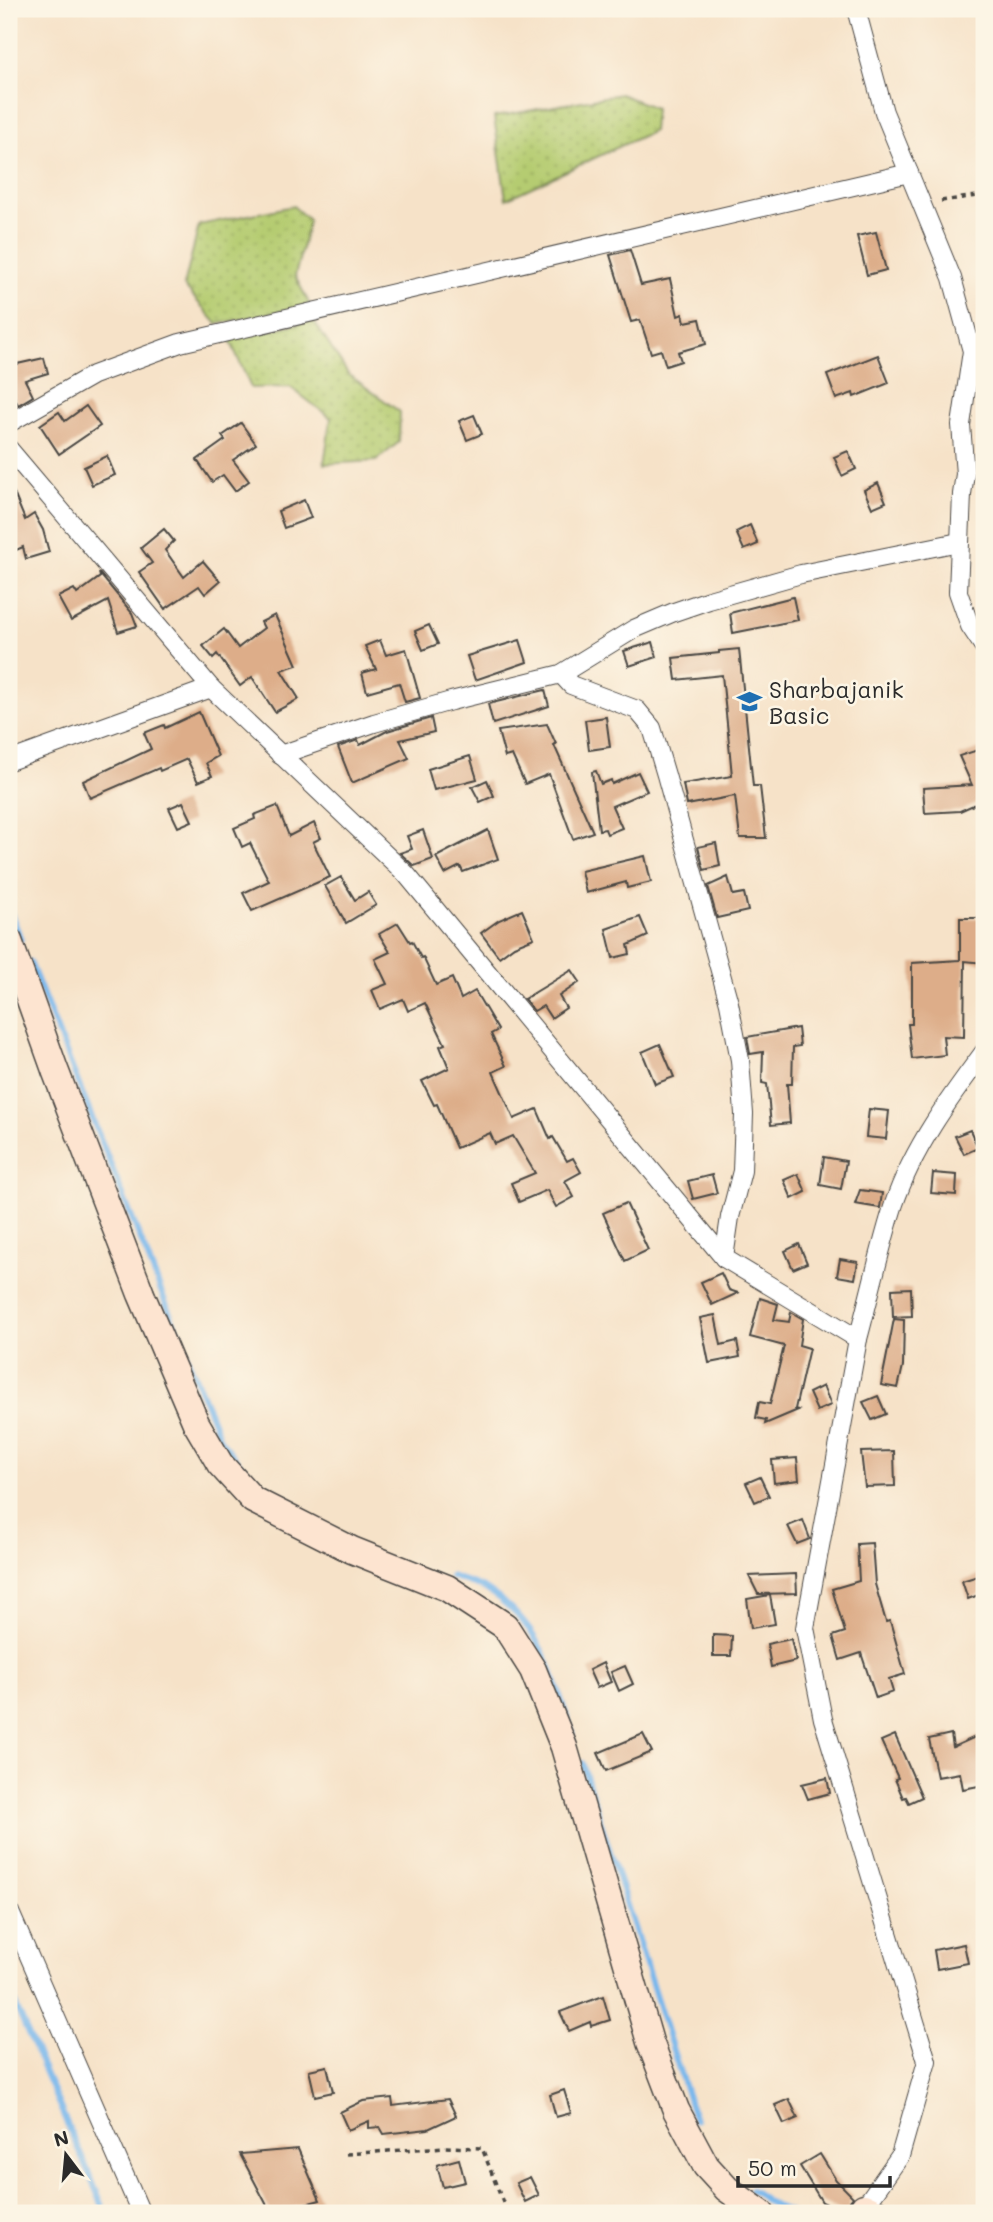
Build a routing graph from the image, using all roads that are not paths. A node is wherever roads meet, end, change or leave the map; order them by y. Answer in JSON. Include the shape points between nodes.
{"nodes":[{"id":1,"x":856,"y":9,"type":"edge"},
{"id":2,"x":909,"y":173,"type":"junction"},
{"id":3,"x":9,"y":423,"type":"edge"},
{"id":4,"x":9,"y":449,"type":"edge"},
{"id":5,"x":959,"y":542,"type":"junction"},
{"id":6,"x":984,"y":646,"type":"edge"},
{"id":7,"x":561,"y":674,"type":"junction"},
{"id":8,"x":211,"y":688,"type":"junction"},
{"id":9,"x":280,"y":755,"type":"junction"},
{"id":10,"x":9,"y":761,"type":"edge"},
{"id":11,"x":9,"y":941,"type":"edge"},
{"id":12,"x":984,"y":1052,"type":"edge"},
{"id":13,"x":724,"y":1258,"type":"junction"},
{"id":14,"x":858,"y":1339,"type":"junction"},
{"id":15,"x":9,"y":1910,"type":"edge"},
{"id":16,"x":867,"y":2211,"type":"edge"},
{"id":17,"x":142,"y":2213,"type":"edge"},
{"id":18,"x":761,"y":2213,"type":"edge"}],
"edges":[{"from":1,"to":2,"type":"street","via":[[884,112]]},
{"from":2,"to":3,"type":"street","via":[[180,343],[93,375]]},
{"from":2,"to":5,"type":"street","via":[[952,278],[972,351],[961,425],[965,474]]},
{"from":4,"to":8,"type":"street"},
{"from":5,"to":6,"type":"street","via":[[958,592],[970,626]]},
{"from":5,"to":7,"type":"street","via":[[801,574],[674,612],[634,629]]},
{"from":7,"to":9,"type":"street","via":[[374,723]]},
{"from":7,"to":13,"type":"street","via":[[571,685],[637,710],[652,728],[666,775],[729,1003],[740,1060],[742,1171]]},
{"from":8,"to":9,"type":"street"},
{"from":8,"to":10,"type":"street"},
{"from":9,"to":13,"type":"street","via":[[406,874]]},
{"from":11,"to":18,"type":"street","via":[[141,1294],[196,1423],[220,1464],[253,1500],[352,1550],[447,1588],[505,1626],[533,1670],[564,1746],[650,2042],[676,2110],[706,2166],[727,2189]]},
{"from":12,"to":14,"type":"street","via":[[948,1100],[912,1163],[894,1204]]},
{"from":13,"to":14,"type":"street"},
{"from":14,"to":16,"type":"street","via":[[804,1628],[823,1719],[927,2061],[900,2155]]},
{"from":15,"to":17,"type":"street"}]}
